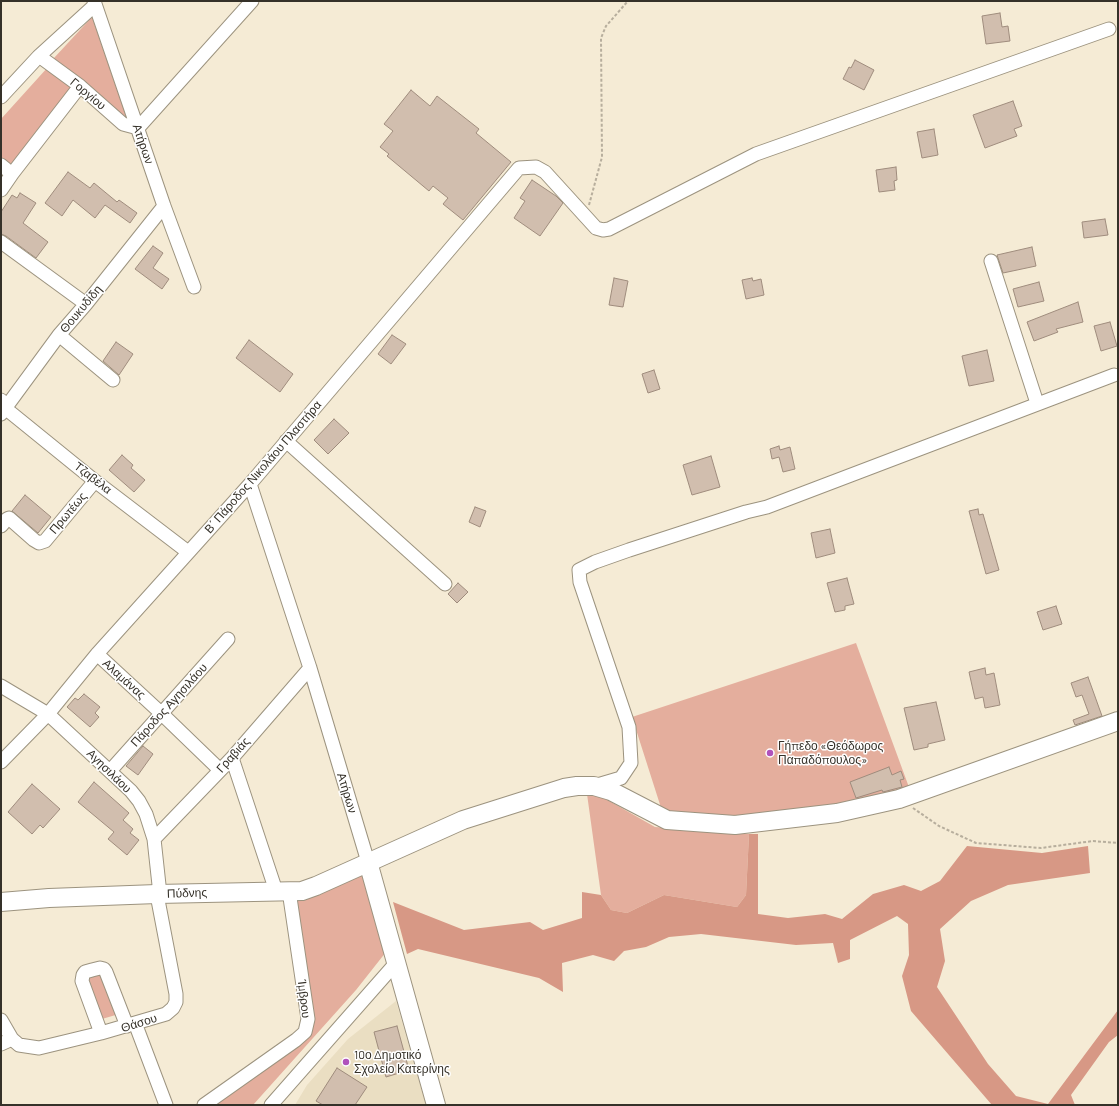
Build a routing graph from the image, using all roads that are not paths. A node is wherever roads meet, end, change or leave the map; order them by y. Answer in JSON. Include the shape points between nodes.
{"nodes":[{"id":1,"x":252,"y":1,"type":"edge"},
{"id":2,"x":94,"y":3,"type":"edge"},
{"id":3,"x":1109,"y":30,"type":"dead end"},
{"id":4,"x":39,"y":56,"type":"junction"},
{"id":5,"x":80,"y":86,"type":"junction"},
{"id":6,"x":1,"y":96,"type":"edge"},
{"id":7,"x":138,"y":128,"type":"junction"},
{"id":8,"x":1,"y":165,"type":"edge"},
{"id":9,"x":12,"y":174,"type":"junction"},
{"id":10,"x":1,"y":190,"type":"edge"},
{"id":11,"x":164,"y":206,"type":"junction"},
{"id":12,"x":1,"y":242,"type":"edge"},
{"id":13,"x":991,"y":261,"type":"dead end"},
{"id":14,"x":194,"y":286,"type":"dead end"},
{"id":15,"x":86,"y":304,"type":"junction"},
{"id":16,"x":59,"y":335,"type":"junction"},
{"id":17,"x":1114,"y":375,"type":"dead end"},
{"id":18,"x":113,"y":380,"type":"dead end"},
{"id":19,"x":1037,"y":404,"type":"junction"},
{"id":20,"x":2,"y":408,"type":"edge"},
{"id":21,"x":286,"y":441,"type":"junction"},
{"id":22,"x":95,"y":481,"type":"junction"},
{"id":23,"x":250,"y":484,"type":"junction"},
{"id":24,"x":1,"y":526,"type":"edge"},
{"id":25,"x":188,"y":552,"type":"junction"},
{"id":26,"x":445,"y":584,"type":"dead end"},
{"id":27,"x":228,"y":639,"type":"dead end"},
{"id":28,"x":97,"y":654,"type":"junction"},
{"id":29,"x":310,"y":668,"type":"junction"},
{"id":30,"x":1,"y":686,"type":"edge"},
{"id":31,"x":48,"y":714,"type":"junction"},
{"id":32,"x":162,"y":714,"type":"junction"},
{"id":33,"x":1118,"y":721,"type":"edge"},
{"id":34,"x":232,"y":758,"type":"junction"},
{"id":35,"x":1,"y":762,"type":"edge"},
{"id":36,"x":220,"y":770,"type":"junction"},
{"id":37,"x":110,"y":771,"type":"junction"},
{"id":38,"x":594,"y":786,"type":"junction"},
{"id":39,"x":154,"y":839,"type":"junction"},
{"id":40,"x":368,"y":862,"type":"junction"},
{"id":41,"x":282,"y":891,"type":"junction"},
{"id":42,"x":157,"y":894,"type":"junction"},
{"id":43,"x":1,"y":902,"type":"edge"},
{"id":44,"x":396,"y":963,"type":"junction"},
{"id":45,"x":1,"y":1020,"type":"edge"},
{"id":46,"x":131,"y":1025,"type":"junction"},
{"id":47,"x":101,"y":1033,"type":"junction"},
{"id":48,"x":7,"y":1041,"type":"edge"},
{"id":49,"x":166,"y":1105,"type":"edge"},
{"id":50,"x":204,"y":1105,"type":"edge"},
{"id":51,"x":271,"y":1105,"type":"edge"},
{"id":52,"x":436,"y":1105,"type":"edge"}],
"edges":[{"from":1,"to":7,"type":"street"},
{"from":2,"to":4,"type":"street"},
{"from":2,"to":7,"type":"street","name":"Ατήρων"},
{"from":3,"to":21,"type":"street","name":"Β΄ Πάροδος Νικολάου Πλαστήρα","via":[[756,154],[609,229],[596,228],[545,172],[536,167],[519,168]]},
{"from":4,"to":5,"type":"street","name":"Γοργίου"},
{"from":4,"to":6,"type":"street"},
{"from":5,"to":7,"type":"street","name":"Γοργίου","via":[[124,124]]},
{"from":5,"to":9,"type":"street"},
{"from":7,"to":11,"type":"street","name":"Ατήρων"},
{"from":8,"to":9,"type":"street"},
{"from":9,"to":10,"type":"street"},
{"from":11,"to":14,"type":"street","name":"Ατήρων"},
{"from":11,"to":15,"type":"street","name":"Θουκυδίδη"},
{"from":12,"to":15,"type":"street"},
{"from":13,"to":19,"type":"street"},
{"from":15,"to":16,"type":"street","name":"Θουκυδίδη"},
{"from":16,"to":18,"type":"street"},
{"from":16,"to":20,"type":"street","name":"Θουκυδίδη"},
{"from":17,"to":19,"type":"street"},
{"from":19,"to":38,"type":"street","via":[[767,507],[595,562],[580,570],[580,582],[629,727],[631,763],[621,778]]},
{"from":20,"to":22,"type":"street","name":"Τζαβέλα"},
{"from":21,"to":23,"type":"street","name":"Β΄ Πάροδος Νικολάου Πλαστήρα"},
{"from":21,"to":26,"type":"street"},
{"from":22,"to":24,"type":"street","name":"Πρωτέως","via":[[45,540],[34,540],[9,518]]},
{"from":22,"to":25,"type":"street","name":"Τζαβέλα"},
{"from":23,"to":25,"type":"street","name":"Β΄ Πάροδος Νικολάου Πλαστήρα"},
{"from":23,"to":29,"type":"street","name":"Ατήρων"},
{"from":25,"to":28,"type":"street","name":"Β΄ Πάροδος Νικολάου Πλαστήρα"},
{"from":27,"to":32,"type":"street","name":"Πάροδος Αγησιλάου"},
{"from":28,"to":31,"type":"street","name":"Β΄ Πάροδος Νικολάου Πλαστήρα"},
{"from":28,"to":32,"type":"street","name":"Αλαμάνας"},
{"from":29,"to":34,"type":"street","name":"Γραβιάς"},
{"from":29,"to":40,"type":"street","name":"Ατήρων"},
{"from":30,"to":31,"type":"street","name":"Αγησιλάου"},
{"from":31,"to":35,"type":"street","name":"Β΄ Πάροδος Νικολάου Πλαστήρα"},
{"from":31,"to":37,"type":"street","name":"Αγησιλάου"},
{"from":32,"to":36,"type":"street","name":"Αλαμάνας"},
{"from":32,"to":37,"type":"street","name":"Πάροδος Αγησιλάου"},
{"from":33,"to":38,"type":"street","via":[[899,799],[838,813],[735,825],[667,820],[611,791]]},
{"from":34,"to":36,"type":"street","name":"Γραβιάς"},
{"from":34,"to":41,"type":"street","name":"Ίμβρου"},
{"from":36,"to":39,"type":"street","name":"Γραβιάς"},
{"from":37,"to":39,"type":"street","name":"Αγησιλάου","via":[[139,801]]},
{"from":38,"to":40,"type":"street","name":"Πύδνης","via":[[564,788],[463,820]]},
{"from":39,"to":42,"type":"street","name":"Αγησιλάου","via":[[159,885]]},
{"from":40,"to":41,"type":"street","name":"Πύδνης","via":[[302,891]]},
{"from":40,"to":44,"type":"street","name":"Ατήρων"},
{"from":41,"to":42,"type":"street","name":"Πύδνης"},
{"from":41,"to":50,"type":"street","name":"Ίμβρου","via":[[308,1019],[305,1032]]},
{"from":42,"to":43,"type":"street","name":"Πύδνης"},
{"from":42,"to":46,"type":"street","name":"Θάσου","via":[[174,977],[176,1002],[166,1014]]},
{"from":44,"to":51,"type":"street"},
{"from":44,"to":52,"type":"street","name":"Ατήρων"},
{"from":45,"to":48,"type":"street","name":"Θάσου"},
{"from":46,"to":47,"type":"street","name":"Θάσου"},
{"from":46,"to":47,"type":"street","via":[[106,972],[100,968],[85,972],[82,981]]},
{"from":46,"to":49,"type":"street"},
{"from":47,"to":48,"type":"street","name":"Θάσου","via":[[39,1048]]}]}
